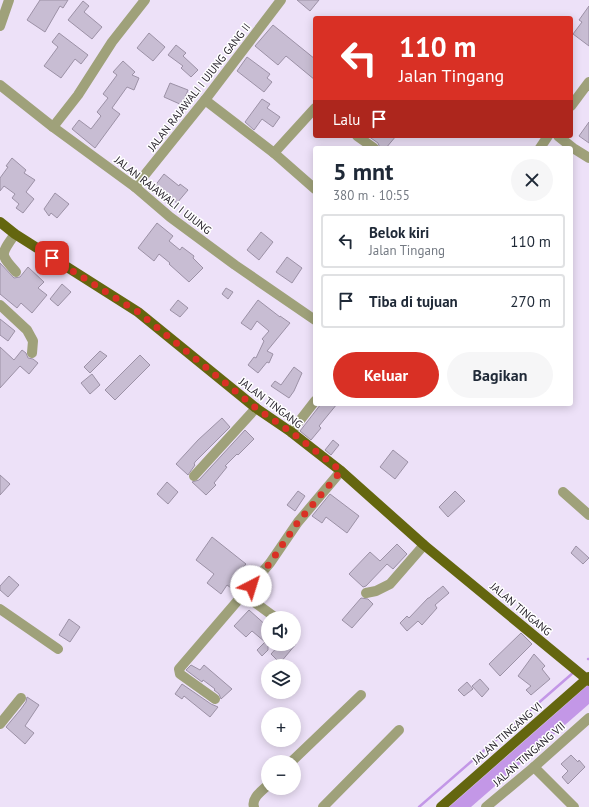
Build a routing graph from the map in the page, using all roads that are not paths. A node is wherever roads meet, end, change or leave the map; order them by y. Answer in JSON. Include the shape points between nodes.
{"nodes":[{"id":1,"x":9,"y":0,"type":"edge"},
{"id":2,"x":145,"y":0,"type":"edge"},
{"id":3,"x":280,"y":0,"type":"edge"},
{"id":4,"x":0,"y":26,"type":"edge"},
{"id":5,"x":589,"y":82,"type":"edge"},
{"id":6,"x":0,"y":85,"type":"edge"},
{"id":7,"x":205,"y":100,"type":"junction"},
{"id":8,"x":573,"y":103,"type":"edge"},
{"id":9,"x":313,"y":110,"type":"edge"},
{"id":10,"x":53,"y":127,"type":"junction"},
{"id":11,"x":360,"y":138,"type":"edge"},
{"id":12,"x":560,"y":138,"type":"edge"},
{"id":13,"x":371,"y":146,"type":"edge"},
{"id":14,"x":570,"y":146,"type":"edge"},
{"id":15,"x":573,"y":148,"type":"edge"},
{"id":16,"x":274,"y":153,"type":"junction"},
{"id":17,"x":589,"y":158,"type":"edge"},
{"id":18,"x":135,"y":187,"type":"junction"},
{"id":19,"x":313,"y":187,"type":"edge"},
{"id":20,"x":0,"y":222,"type":"edge"},
{"id":21,"x":16,"y":234,"type":"junction"},
{"id":22,"x":16,"y":272,"type":"dead end"},
{"id":23,"x":0,"y":305,"type":"edge"},
{"id":24,"x":313,"y":319,"type":"edge"},
{"id":25,"x":32,"y":353,"type":"dead end"},
{"id":26,"x":313,"y":404,"type":"edge"},
{"id":27,"x":256,"y":408,"type":"junction"},
{"id":28,"x":291,"y":432,"type":"junction"},
{"id":29,"x":341,"y":471,"type":"junction"},
{"id":30,"x":194,"y":476,"type":"dead end"},
{"id":31,"x":563,"y":492,"type":"dead end"},
{"id":32,"x":589,"y":515,"type":"edge"},
{"id":33,"x":424,"y":545,"type":"junction"},
{"id":34,"x":245,"y":593,"type":"junction"},
{"id":35,"x":366,"y":593,"type":"dead end"},
{"id":36,"x":0,"y":609,"type":"edge"},
{"id":37,"x":266,"y":611,"type":"edge"},
{"id":38,"x":58,"y":649,"type":"dead end"},
{"id":39,"x":588,"y":679,"type":"edge"},
{"id":40,"x":361,"y":695,"type":"dead end"},
{"id":41,"x":21,"y":698,"type":"dead end"},
{"id":42,"x":215,"y":699,"type":"dead end"},
{"id":43,"x":589,"y":718,"type":"edge"},
{"id":44,"x":0,"y":724,"type":"edge"},
{"id":45,"x":400,"y":730,"type":"dead end"},
{"id":46,"x":298,"y":755,"type":"edge"},
{"id":47,"x":534,"y":767,"type":"junction"},
{"id":48,"x":261,"y":792,"type":"edge"},
{"id":49,"x":254,"y":807,"type":"edge"},
{"id":50,"x":323,"y":807,"type":"edge"},
{"id":51,"x":441,"y":807,"type":"edge"},
{"id":52,"x":486,"y":807,"type":"edge"},
{"id":53,"x":574,"y":807,"type":"edge"}],
"edges":[{"from":1,"to":4,"type":"street"},
{"from":2,"to":10,"type":"street","via":[[112,42]]},
{"from":3,"to":7,"type":"street","name":"JALAN RAJAWALI I UJUNG GANG II"},
{"from":5,"to":8,"type":"street"},
{"from":6,"to":10,"type":"street","name":"JALAN RAJAWALI I UJUNG"},
{"from":7,"to":16,"type":"street"},
{"from":7,"to":18,"type":"street","name":"JALAN RAJAWALI I UJUNG GANG II"},
{"from":9,"to":16,"type":"street"},
{"from":10,"to":18,"type":"street","name":"JALAN RAJAWALI I UJUNG"},
{"from":11,"to":13,"type":"street"},
{"from":12,"to":14,"type":"street"},
{"from":15,"to":17,"type":"street"},
{"from":16,"to":19,"type":"street"},
{"from":18,"to":24,"type":"street","name":"JALAN RAJAWALI I UJUNG","via":[[170,217]]},
{"from":20,"to":21,"type":"main road","name":"JALAN TINGANG"},
{"from":21,"to":22,"type":"street","via":[[0,254],[4,262]]},
{"from":21,"to":27,"type":"main road","name":"JALAN TINGANG","via":[[138,312]]},
{"from":23,"to":25,"type":"street","via":[[28,330],[33,341]]},
{"from":26,"to":28,"type":"street"},
{"from":27,"to":28,"type":"main road","name":"JALAN TINGANG"},
{"from":27,"to":30,"type":"street"},
{"from":28,"to":29,"type":"main road","name":"JALAN TINGANG"},
{"from":29,"to":33,"type":"main road","name":"JALAN TINGANG"},
{"from":29,"to":34,"type":"street","via":[[298,522],[270,563]]},
{"from":31,"to":32,"type":"street"},
{"from":33,"to":35,"type":"street","via":[[390,584]]},
{"from":33,"to":39,"type":"main road","name":"JALAN TINGANG"},
{"from":34,"to":37,"type":"street"},
{"from":34,"to":42,"type":"street","via":[[179,669],[180,674]]},
{"from":36,"to":38,"type":"street"},
{"from":39,"to":51,"type":"main road","name":"JALAN TINGANG VI"},
{"from":40,"to":46,"type":"street"},
{"from":41,"to":44,"type":"street"},
{"from":43,"to":47,"type":"street","name":"JALAN TINGANG VII"},
{"from":45,"to":50,"type":"street"},
{"from":47,"to":52,"type":"street","name":"JALAN TINGANG VII"},
{"from":47,"to":53,"type":"street"},
{"from":48,"to":49,"type":"street","via":[[253,802]]}]}
